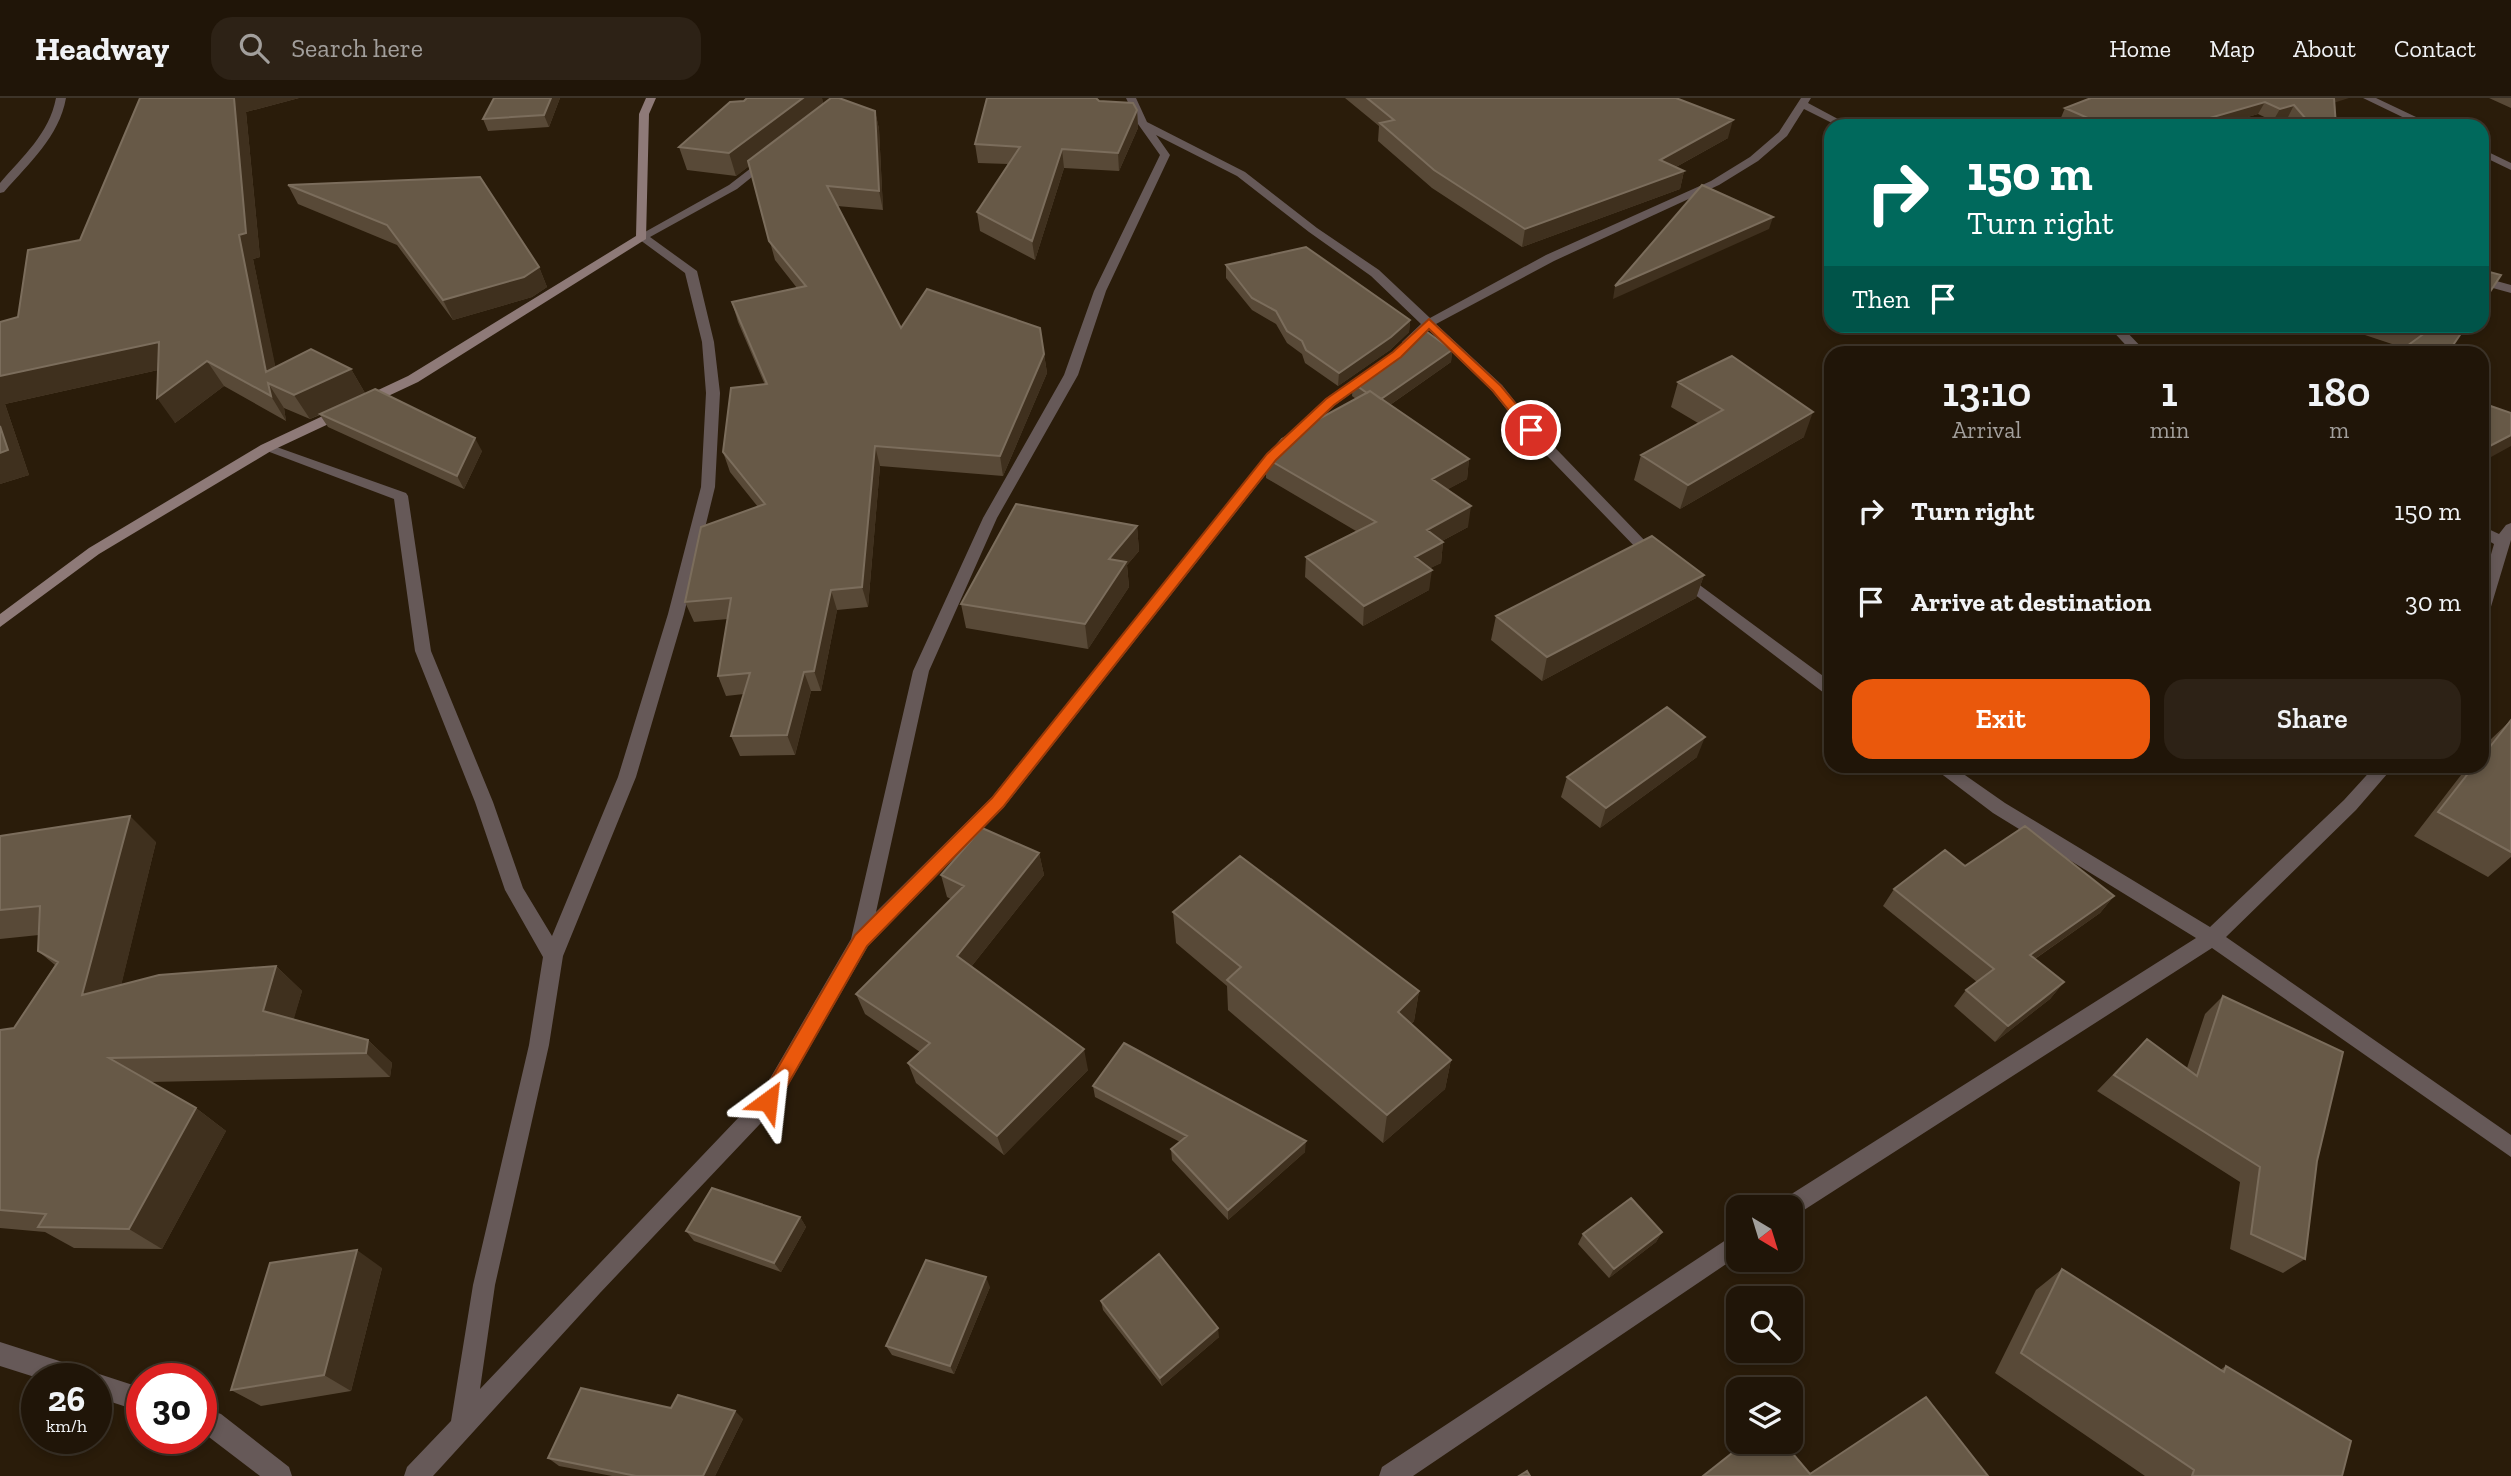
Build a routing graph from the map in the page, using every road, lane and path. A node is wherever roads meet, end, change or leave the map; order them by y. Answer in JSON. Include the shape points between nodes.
{"nodes":[{"id":1,"x":61,"y":98,"type":"edge"},
{"id":2,"x":651,"y":98,"type":"edge"},
{"id":3,"x":1132,"y":98,"type":"edge"},
{"id":4,"x":2368,"y":98,"type":"edge"},
{"id":5,"x":1805,"y":101,"type":"edge"},
{"id":6,"x":1835,"y":119,"type":"edge"},
{"id":7,"x":2414,"y":119,"type":"edge"},
{"id":8,"x":1143,"y":124,"type":"junction"},
{"id":9,"x":776,"y":154,"type":"edge"},
{"id":10,"x":2489,"y":156,"type":"edge"},
{"id":11,"x":2511,"y":167,"type":"edge"},
{"id":12,"x":0,"y":190,"type":"edge"},
{"id":13,"x":642,"y":237,"type":"junction"},
{"id":14,"x":2489,"y":283,"type":"edge"},
{"id":15,"x":2511,"y":289,"type":"edge"},
{"id":16,"x":1429,"y":323,"type":"junction"},
{"id":17,"x":2121,"y":333,"type":"edge"},
{"id":18,"x":2134,"y":346,"type":"edge"},
{"id":19,"x":265,"y":447,"type":"junction"},
{"id":20,"x":2511,"y":528,"type":"edge"},
{"id":21,"x":2489,"y":535,"type":"edge"},
{"id":22,"x":2502,"y":542,"type":"junction"},
{"id":23,"x":2489,"y":586,"type":"edge"},
{"id":24,"x":0,"y":622,"type":"edge"},
{"id":25,"x":1824,"y":684,"type":"edge"},
{"id":26,"x":1949,"y":773,"type":"edge"},
{"id":27,"x":2380,"y":773,"type":"edge"},
{"id":28,"x":2212,"y":938,"type":"junction"},
{"id":29,"x":861,"y":940,"type":"junction"},
{"id":30,"x":552,"y":957,"type":"junction"},
{"id":31,"x":2511,"y":1147,"type":"edge"},
{"id":32,"x":1803,"y":1200,"type":"edge"},
{"id":33,"x":1726,"y":1251,"type":"edge"},
{"id":34,"x":0,"y":1354,"type":"edge"},
{"id":35,"x":28,"y":1363,"type":"edge"},
{"id":36,"x":462,"y":1426,"type":"junction"},
{"id":37,"x":217,"y":1427,"type":"edge"},
{"id":38,"x":280,"y":1476,"type":"edge"},
{"id":39,"x":416,"y":1476,"type":"edge"},
{"id":40,"x":1391,"y":1476,"type":"edge"}],
"edges":[{"from":1,"to":12,"type":"street","via":[[60,111],[48,133]]},
{"from":2,"to":13,"type":"main road","via":[[644,114]]},
{"from":3,"to":8,"type":"street"},
{"from":4,"to":7,"type":"street"},
{"from":5,"to":6,"type":"street"},
{"from":5,"to":16,"type":"street","via":[[1783,134],[1715,183],[1550,258]]},
{"from":8,"to":16,"type":"street","via":[[1241,174],[1374,273]]},
{"from":8,"to":29,"type":"street","via":[[1165,155],[1100,291],[1071,375],[990,518],[921,671]]},
{"from":9,"to":13,"type":"street","via":[[733,187]]},
{"from":10,"to":11,"type":"street"},
{"from":13,"to":19,"type":"main road","via":[[413,379]]},
{"from":13,"to":30,"type":"street","via":[[691,271],[708,342],[713,393],[708,488],[627,777]]},
{"from":14,"to":15,"type":"street"},
{"from":16,"to":25,"type":"street","via":[[1497,388],[1644,548]]},
{"from":16,"to":29,"type":"street","via":[[1392,359],[1330,402],[1272,457],[998,802]]},
{"from":17,"to":18,"type":"street"},
{"from":19,"to":24,"type":"main road","via":[[94,551]]},
{"from":19,"to":30,"type":"street","via":[[401,496],[423,650],[514,890]]},
{"from":20,"to":22,"type":"street"},
{"from":21,"to":22,"type":"street"},
{"from":22,"to":23,"type":"street"},
{"from":26,"to":28,"type":"street"},
{"from":27,"to":28,"type":"street"},
{"from":28,"to":31,"type":"street"},
{"from":28,"to":32,"type":"street"},
{"from":29,"to":36,"type":"street","via":[[768,1101]]},
{"from":30,"to":36,"type":"street","via":[[540,1045],[484,1285]]},
{"from":33,"to":40,"type":"street"},
{"from":34,"to":35,"type":"street"},
{"from":36,"to":39,"type":"street"},
{"from":37,"to":38,"type":"street"}]}
